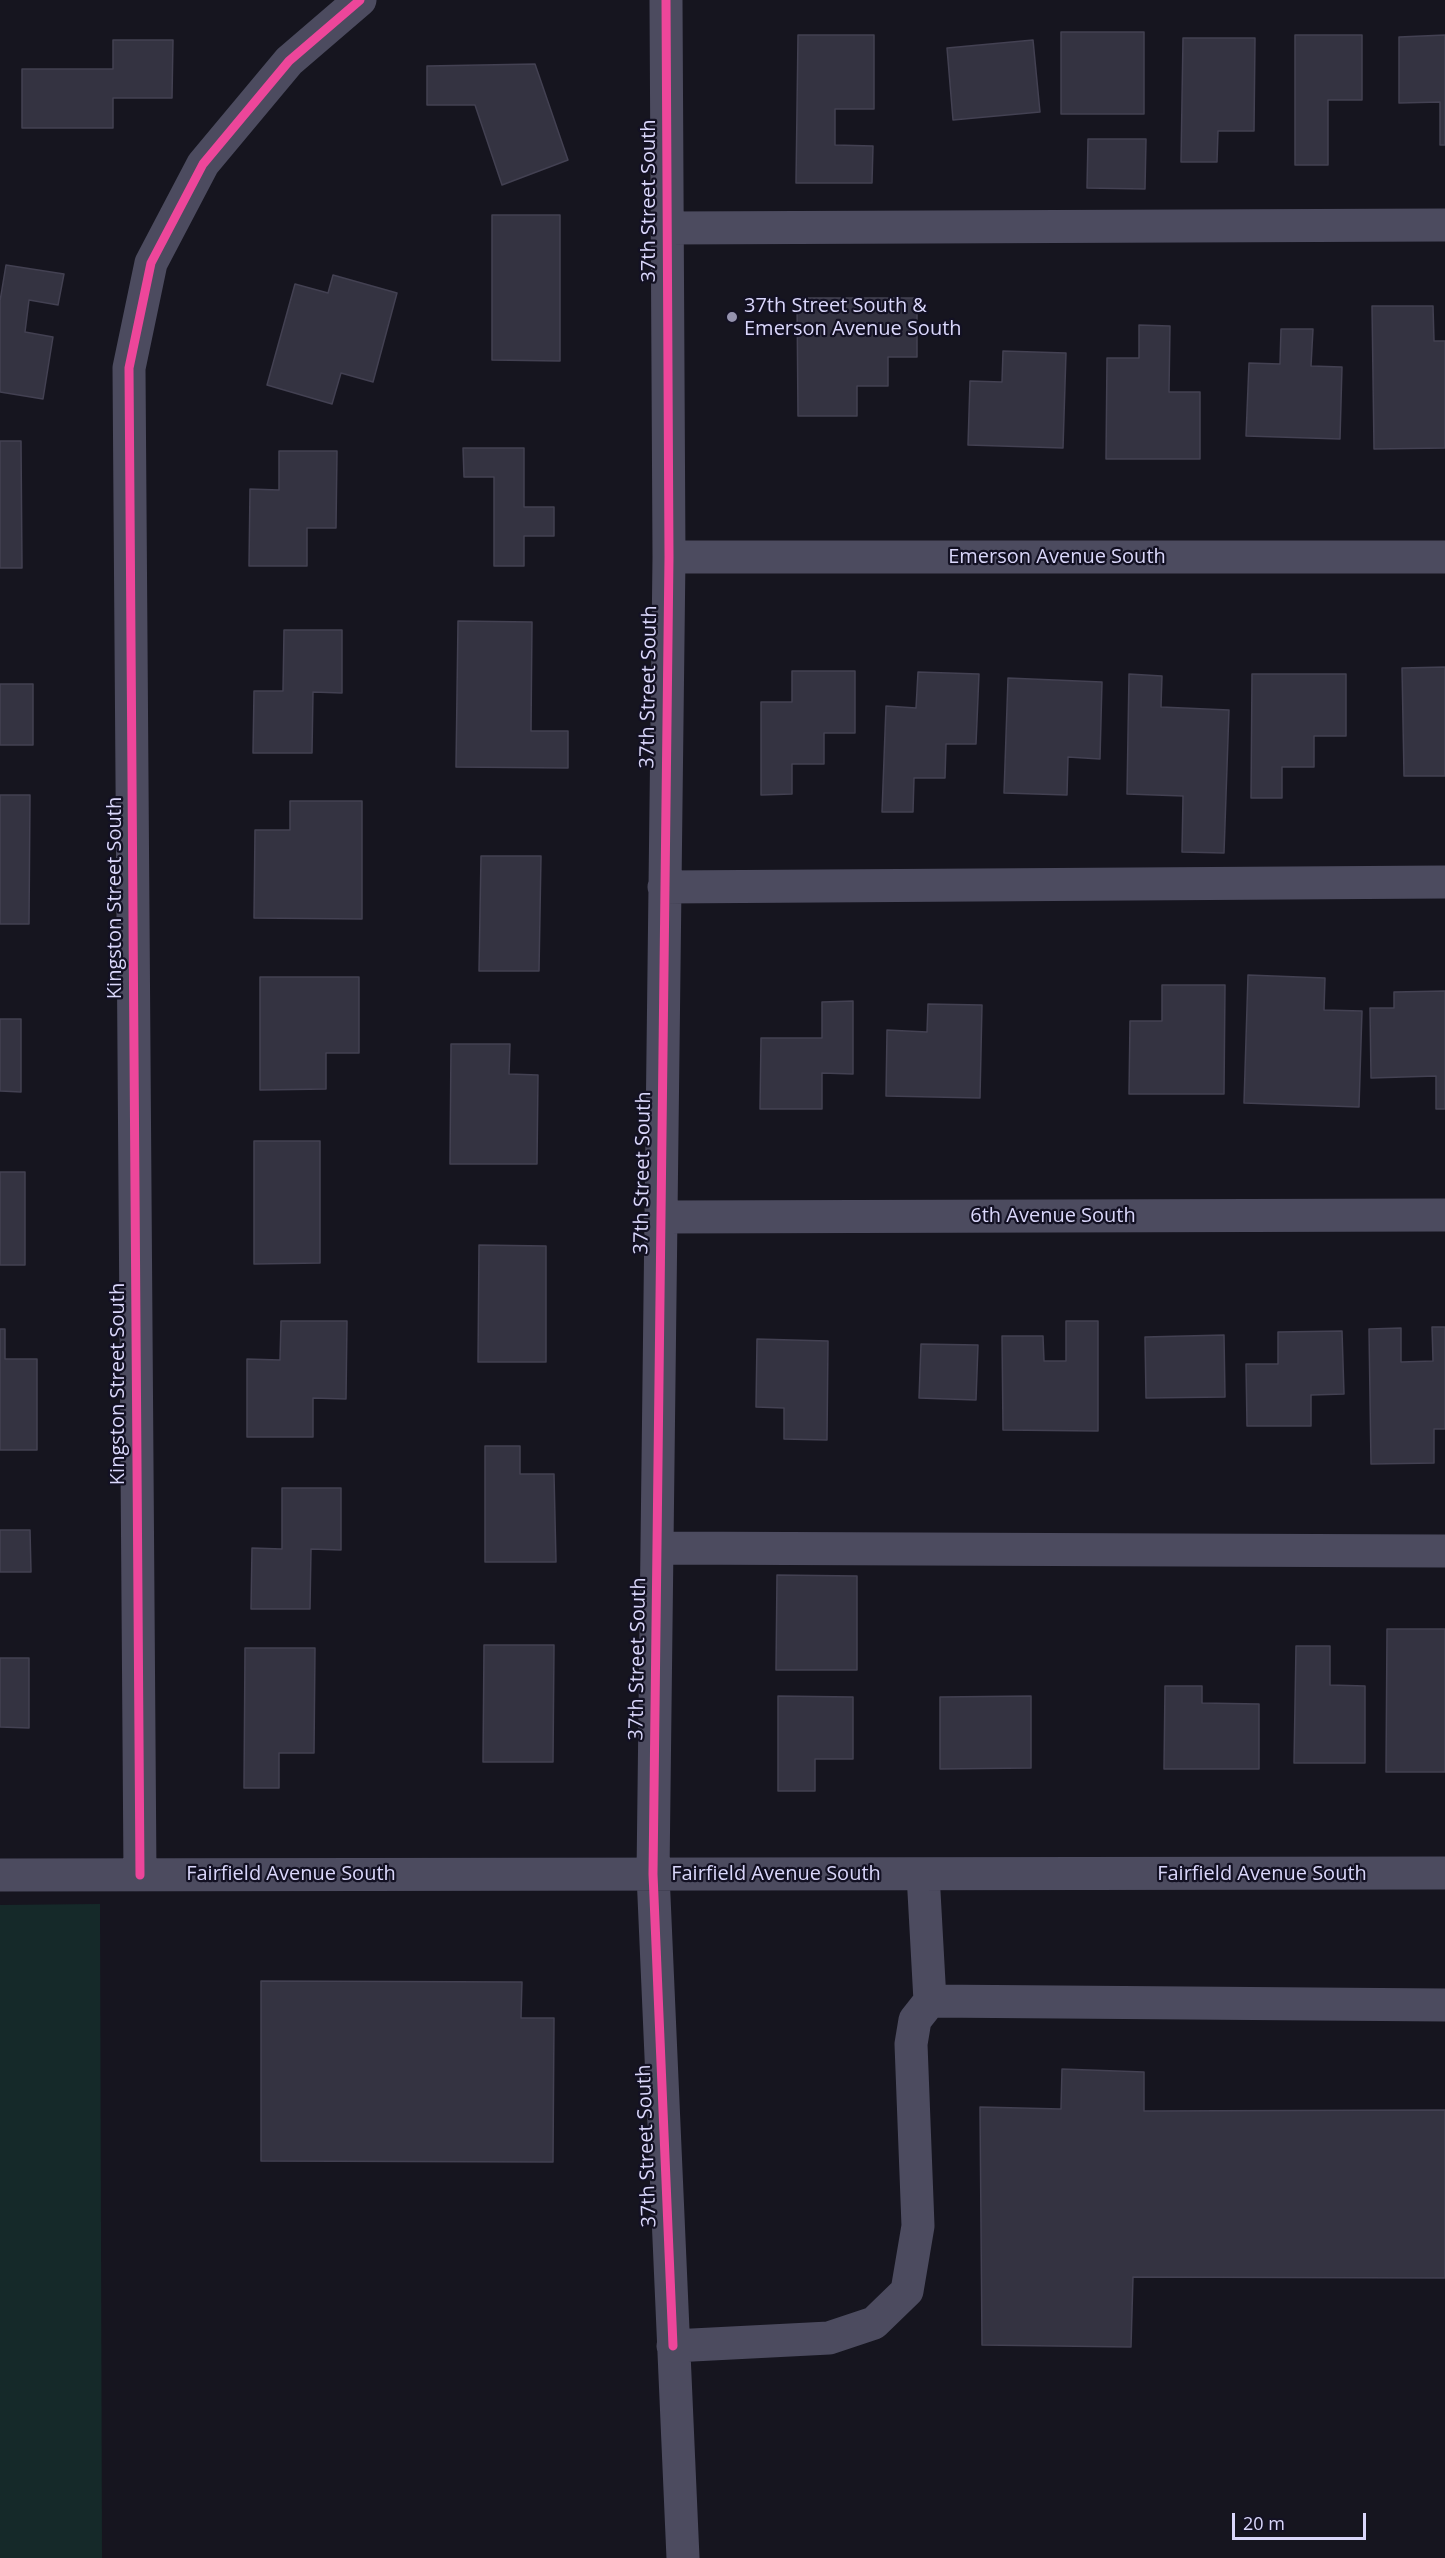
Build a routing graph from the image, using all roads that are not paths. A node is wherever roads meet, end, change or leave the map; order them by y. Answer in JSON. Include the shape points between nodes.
{"nodes":[{"id":1,"x":360,"y":0,"type":"edge"},
{"id":2,"x":666,"y":0,"type":"edge"},
{"id":3,"x":1445,"y":225,"type":"edge"},
{"id":4,"x":667,"y":228,"type":"junction"},
{"id":5,"x":669,"y":557,"type":"junction"},
{"id":6,"x":1445,"y":557,"type":"edge"},
{"id":7,"x":1445,"y":882,"type":"edge"},
{"id":8,"x":664,"y":887,"type":"junction"},
{"id":9,"x":1445,"y":1215,"type":"edge"},
{"id":10,"x":660,"y":1216,"type":"junction"},
{"id":11,"x":657,"y":1548,"type":"junction"},
{"id":12,"x":1445,"y":1551,"type":"edge"},
{"id":13,"x":1445,"y":1873,"type":"edge"},
{"id":14,"x":653,"y":1874,"type":"junction"},
{"id":15,"x":923,"y":1874,"type":"junction"},
{"id":16,"x":0,"y":1875,"type":"edge"},
{"id":17,"x":140,"y":1875,"type":"junction"},
{"id":18,"x":930,"y":2001,"type":"junction"},
{"id":19,"x":1445,"y":2005,"type":"edge"},
{"id":20,"x":673,"y":2346,"type":"junction"},
{"id":21,"x":683,"y":2558,"type":"edge"}],
"edges":[{"from":1,"to":17,"type":"street","name":"Kingston Street South","via":[[289,61],[203,164],[151,263],[129,368]]},
{"from":2,"to":4,"type":"street","name":"37th Street South"},
{"from":3,"to":4,"type":"street"},
{"from":4,"to":5,"type":"street","name":"37th Street South"},
{"from":5,"to":6,"type":"street","name":"Emerson Avenue South"},
{"from":5,"to":8,"type":"street","name":"37th Street South"},
{"from":7,"to":8,"type":"street"},
{"from":8,"to":10,"type":"street","name":"37th Street South"},
{"from":9,"to":10,"type":"street","name":"6th Avenue South"},
{"from":10,"to":11,"type":"street","name":"37th Street South"},
{"from":11,"to":12,"type":"street"},
{"from":11,"to":14,"type":"street","name":"37th Street South"},
{"from":13,"to":15,"type":"street","name":"Fairfield Avenue South"},
{"from":14,"to":15,"type":"street","name":"Fairfield Avenue South"},
{"from":14,"to":17,"type":"street","name":"Fairfield Avenue South"},
{"from":14,"to":20,"type":"street","name":"37th Street South"},
{"from":15,"to":18,"type":"street"},
{"from":16,"to":17,"type":"street","name":"Fairfield Avenue South"},
{"from":18,"to":19,"type":"street"},
{"from":18,"to":20,"type":"street","via":[[915,2020],[911,2044],[918,2226],[907,2291],[874,2323],[829,2338]]},
{"from":20,"to":21,"type":"street","name":"37th Street South"}]}
